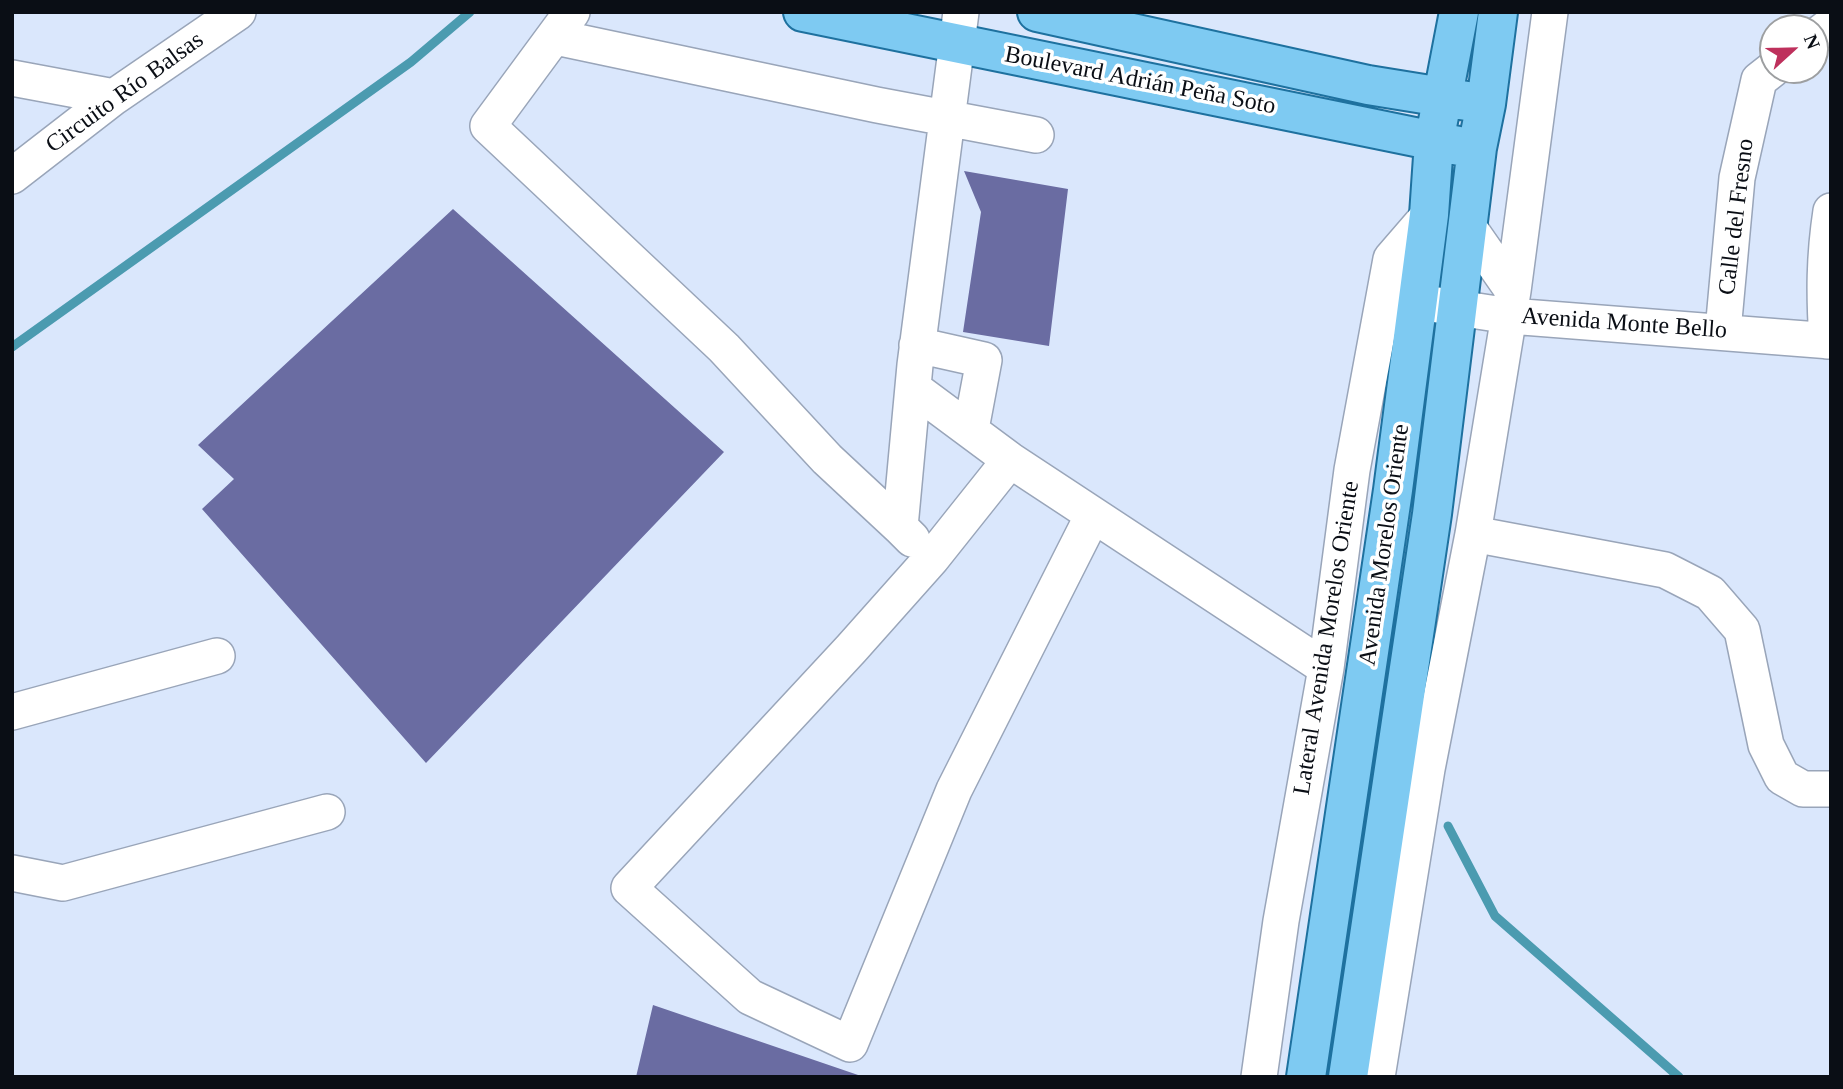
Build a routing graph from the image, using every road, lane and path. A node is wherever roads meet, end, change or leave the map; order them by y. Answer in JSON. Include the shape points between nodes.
{"nodes":[{"id":1,"x":238,"y":12,"type":"edge"},
{"id":2,"x":803,"y":12,"type":"edge"},
{"id":3,"x":1037,"y":12,"type":"edge"},
{"id":4,"x":1459,"y":12,"type":"edge"},
{"id":5,"x":1498,"y":12,"type":"edge"},
{"id":6,"x":1550,"y":12,"type":"edge"},
{"id":7,"x":1103,"y":20,"type":"edge"},
{"id":8,"x":563,"y":25,"type":"edge"},
{"id":9,"x":960,"y":28,"type":"edge"},
{"id":10,"x":1093,"y":72,"type":"junction"},
{"id":11,"x":12,"y":78,"type":"edge"},
{"id":12,"x":1759,"y":80,"type":"edge"},
{"id":13,"x":1442,"y":96,"type":"junction"},
{"id":14,"x":114,"y":97,"type":"junction"},
{"id":15,"x":1486,"y":104,"type":"junction"},
{"id":16,"x":948,"y":117,"type":"junction"},
{"id":17,"x":1036,"y":135,"type":"dead end"},
{"id":18,"x":1434,"y":142,"type":"junction"},
{"id":19,"x":1477,"y":148,"type":"junction"},
{"id":20,"x":12,"y":176,"type":"edge"},
{"id":21,"x":1831,"y":211,"type":"edge"},
{"id":22,"x":1430,"y":215,"type":"junction"},
{"id":23,"x":1467,"y":225,"type":"junction"},
{"id":24,"x":1418,"y":302,"type":"junction"},
{"id":25,"x":1512,"y":303,"type":"junction"},
{"id":26,"x":1456,"y":308,"type":"junction"},
{"id":27,"x":1723,"y":331,"type":"junction"},
{"id":28,"x":1829,"y":341,"type":"edge"},
{"id":29,"x":917,"y":345,"type":"junction"},
{"id":30,"x":913,"y":388,"type":"junction"},
{"id":31,"x":971,"y":429,"type":"junction"},
{"id":32,"x":1010,"y":460,"type":"junction"},
{"id":33,"x":1093,"y":515,"type":"junction"},
{"id":34,"x":900,"y":527,"type":"junction"},
{"id":35,"x":1473,"y":534,"type":"junction"},
{"id":36,"x":932,"y":558,"type":"junction"},
{"id":37,"x":217,"y":656,"type":"dead end"},
{"id":38,"x":1326,"y":668,"type":"junction"},
{"id":39,"x":12,"y":712,"type":"edge"},
{"id":40,"x":1831,"y":789,"type":"edge"},
{"id":41,"x":327,"y":812,"type":"dead end"},
{"id":42,"x":12,"y":873,"type":"edge"},
{"id":43,"x":1259,"y":1077,"type":"edge"},
{"id":44,"x":1306,"y":1077,"type":"edge"},
{"id":45,"x":1348,"y":1077,"type":"edge"},
{"id":46,"x":1377,"y":1077,"type":"edge"}],
"edges":[{"from":1,"to":14,"type":"street","name":"Circuito Río Balsas"},
{"from":2,"to":9,"type":"main road","name":"Boulevard Adrián Peña Soto"},
{"from":3,"to":7,"type":"main road","name":"Boulevard Adrián Peña Soto"},
{"from":4,"to":13,"type":"main road","name":"Avenida Morelos Oriente"},
{"from":5,"to":15,"type":"main road","name":"Avenida Morelos Oriente"},
{"from":6,"to":25,"type":"street"},
{"from":7,"to":10,"type":"street"},
{"from":7,"to":13,"type":"main road","name":"Boulevard Adrián Peña Soto","via":[[1368,85]]},
{"from":8,"to":16,"type":"street","via":[[877,105]]},
{"from":8,"to":34,"type":"street","via":[[488,126],[714,339],[827,459]]},
{"from":9,"to":10,"type":"main road","name":"Boulevard Adrián Peña Soto"},
{"from":9,"to":16,"type":"street"},
{"from":10,"to":18,"type":"main road","name":"Boulevard Adrián Peña Soto"},
{"from":11,"to":14,"type":"street"},
{"from":12,"to":27,"type":"street","name":"Calle del Fresno","via":[[1737,178]]},
{"from":13,"to":15,"type":"main road","name":"Boulevard Adrián Peña Soto"},
{"from":13,"to":18,"type":"main road","name":"Avenida Morelos Oriente"},
{"from":14,"to":20,"type":"street","name":"Circuito Río Balsas"},
{"from":15,"to":19,"type":"main road","name":"Avenida Morelos Oriente"},
{"from":16,"to":17,"type":"street"},
{"from":16,"to":29,"type":"street"},
{"from":18,"to":19,"type":"main road","name":"Boulevard Adrián Peña Soto"},
{"from":18,"to":22,"type":"main road","name":"Avenida Morelos Oriente"},
{"from":19,"to":23,"type":"main road","name":"Avenida Morelos Oriente"},
{"from":21,"to":28,"type":"street","via":[[1823,291]]},
{"from":22,"to":24,"type":"main road","name":"Avenida Morelos Oriente"},
{"from":22,"to":38,"type":"street","name":"Lateral Avenida Morelos Oriente","via":[[1391,259],[1352,470]]},
{"from":23,"to":25,"type":"street"},
{"from":23,"to":26,"type":"main road","name":"Avenida Morelos Oriente"},
{"from":24,"to":26,"type":"street","name":"Avenida Monte Bello"},
{"from":24,"to":44,"type":"main road","name":"Avenida Morelos Oriente"},
{"from":25,"to":26,"type":"street","name":"Avenida Monte Bello"},
{"from":25,"to":27,"type":"street","name":"Avenida Monte Bello"},
{"from":25,"to":35,"type":"street"},
{"from":26,"to":45,"type":"main road","name":"Avenida Morelos Oriente","via":[[1432,514]]},
{"from":27,"to":28,"type":"street","name":"Avenida Monte Bello"},
{"from":29,"to":30,"type":"street"},
{"from":29,"to":31,"type":"street","via":[[984,360]]},
{"from":30,"to":31,"type":"street"},
{"from":30,"to":34,"type":"street"},
{"from":31,"to":32,"type":"street"},
{"from":32,"to":33,"type":"street"},
{"from":32,"to":36,"type":"street"},
{"from":33,"to":36,"type":"street","via":[[954,790],[850,1044],[750,997],[629,888]]},
{"from":33,"to":38,"type":"street"},
{"from":34,"to":36,"type":"street"},
{"from":35,"to":40,"type":"street","via":[[1665,570],[1710,593],[1742,630],[1766,745],[1782,777],[1803,789]]},
{"from":35,"to":46,"type":"street","via":[[1427,769]]},
{"from":37,"to":39,"type":"street"},
{"from":38,"to":43,"type":"street","name":"Lateral Avenida Morelos Oriente","via":[[1281,921]]},
{"from":41,"to":42,"type":"street","via":[[63,883]]}]}
